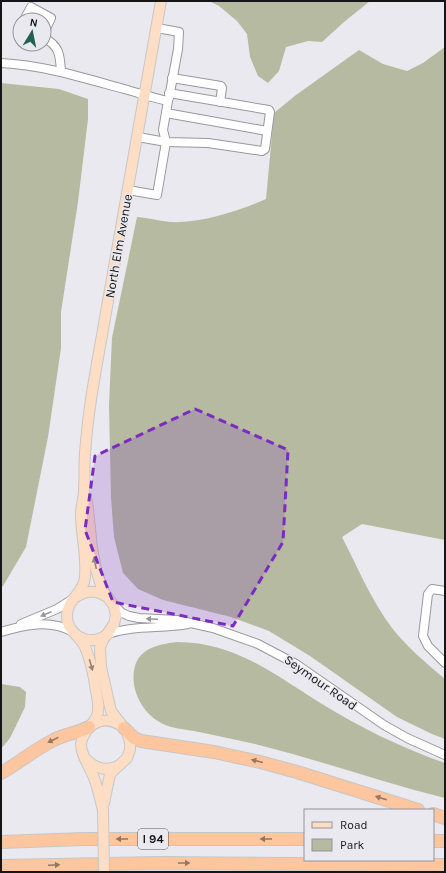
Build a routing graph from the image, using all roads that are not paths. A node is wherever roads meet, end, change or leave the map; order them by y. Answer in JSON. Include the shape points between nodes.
{"nodes":[{"id":1,"x":161,"y":1,"type":"edge"},
{"id":2,"x":28,"y":12,"type":"edge"},
{"id":3,"x":40,"y":12,"type":"edge"},
{"id":4,"x":157,"y":28,"type":"junction"},
{"id":5,"x":52,"y":42,"type":"edge"},
{"id":6,"x":1,"y":63,"type":"edge"},
{"id":7,"x":61,"y":72,"type":"junction"},
{"id":8,"x":172,"y":78,"type":"junction"},
{"id":9,"x":145,"y":95,"type":"junction"},
{"id":10,"x":169,"y":97,"type":"junction"},
{"id":11,"x":220,"y":102,"type":"junction"},
{"id":12,"x":166,"y":113,"type":"junction"},
{"id":13,"x":267,"y":131,"type":"junction"},
{"id":14,"x":138,"y":137,"type":"junction"},
{"id":15,"x":166,"y":142,"type":"junction"},
{"id":16,"x":128,"y":190,"type":"junction"},
{"id":17,"x":84,"y":491,"type":"junction"},
{"id":18,"x":445,"y":591,"type":"edge"},
{"id":19,"x":74,"y":598,"type":"junction"},
{"id":20,"x":109,"y":599,"type":"junction"},
{"id":21,"x":190,"y":624,"type":"junction"},
{"id":22,"x":17,"y":627,"type":"junction"},
{"id":23,"x":1,"y":632,"type":"edge"},
{"id":24,"x":73,"y":632,"type":"junction"},
{"id":25,"x":108,"y":634,"type":"junction"},
{"id":26,"x":445,"y":664,"type":"edge"},
{"id":27,"x":89,"y":727,"type":"junction"},
{"id":28,"x":124,"y":728,"type":"junction"},
{"id":29,"x":445,"y":755,"type":"edge"},
{"id":30,"x":85,"y":757,"type":"junction"},
{"id":31,"x":119,"y":765,"type":"junction"},
{"id":32,"x":1,"y":774,"type":"edge"},
{"id":33,"x":415,"y":809,"type":"edge"},
{"id":34,"x":103,"y":810,"type":"junction"},
{"id":35,"x":434,"y":814,"type":"edge"},
{"id":36,"x":445,"y":818,"type":"edge"},
{"id":37,"x":304,"y":839,"type":"edge"},
{"id":38,"x":434,"y":841,"type":"edge"},
{"id":39,"x":445,"y":841,"type":"edge"},
{"id":40,"x":1,"y":842,"type":"edge"},
{"id":41,"x":445,"y":865,"type":"edge"},
{"id":42,"x":1,"y":866,"type":"edge"},
{"id":43,"x":104,"y":872,"type":"edge"}],
"edges":[{"from":1,"to":4,"type":"main road","name":"North Elm Avenue"},
{"from":2,"to":3,"type":"street","via":[[30,7]]},
{"from":4,"to":8,"type":"street","via":[[179,32]]},
{"from":4,"to":9,"type":"main road","name":"North Elm Avenue"},
{"from":5,"to":7,"type":"street","via":[[60,54]]},
{"from":6,"to":7,"type":"street"},
{"from":7,"to":9,"type":"street"},
{"from":8,"to":10,"type":"street"},
{"from":8,"to":11,"type":"street","via":[[221,86]]},
{"from":9,"to":10,"type":"street"},
{"from":9,"to":14,"type":"main road","name":"North Elm Avenue"},
{"from":10,"to":11,"type":"street"},
{"from":10,"to":12,"type":"street"},
{"from":11,"to":13,"type":"street","via":[[269,110]]},
{"from":12,"to":13,"type":"street"},
{"from":12,"to":15,"type":"street","via":[[163,130]]},
{"from":13,"to":15,"type":"street","via":[[265,149],[262,151],[208,143]]},
{"from":14,"to":15,"type":"street"},
{"from":14,"to":16,"type":"main road","name":"North Elm Avenue"},
{"from":15,"to":16,"type":"street","via":[[157,195]]},
{"from":16,"to":17,"type":"main road","name":"North Elm Avenue","via":[[93,388],[85,454]]},
{"from":17,"to":19,"type":"main road","name":"North Elm Avenue","via":[[81,516],[85,581]]},
{"from":20,"to":17,"type":"main road","name":"North Elm Avenue","one_way":true,"via":[[100,584],[94,561]]},
{"from":18,"to":26,"type":"street","via":[[432,589],[428,594],[423,636],[428,646]]},
{"from":19,"to":20,"type":"main road","via":[[91,591],[101,593]]},
{"from":19,"to":22,"type":"street","one_way":true,"via":[[57,609]]},
{"from":19,"to":24,"type":"main road","name":"North Elm Avenue","via":[[67,615],[68,624]]},
{"from":21,"to":20,"type":"street","name":"Seymour Road","one_way":true,"via":[[129,616],[122,613]]},
{"from":20,"to":25,"type":"main road","name":"North Elm Avenue","via":[[116,615]]},
{"from":21,"to":25,"type":"street","name":"Seymour Road","via":[[131,628]]},
{"from":21,"to":29,"type":"street","name":"Seymour Road","via":[[233,634],[272,650],[307,671],[384,725]]},
{"from":22,"to":23,"type":"street"},
{"from":22,"to":24,"type":"street","via":[[55,624]]},
{"from":24,"to":25,"type":"main road","name":"Seymour Road","via":[[88,640]]},
{"from":24,"to":27,"type":"main road","name":"North Elm Avenue","one_way":true,"via":[[85,646],[97,693],[98,711]]},
{"from":25,"to":28,"type":"main road","name":"North Elm Avenue","via":[[100,648],[101,667],[111,711]]},
{"from":27,"to":28,"type":"main road","via":[[98,721],[106,720]]},
{"from":27,"to":30,"type":"main road","name":"North Elm Avenue","via":[[82,741]]},
{"from":27,"to":32,"type":"highway","one_way":true,"via":[[48,742]]},
{"from":28,"to":31,"type":"main road","name":"North Elm Avenue","via":[[129,737],[130,748],[127,758]]},
{"from":33,"to":28,"type":"highway","one_way":true,"via":[[260,762],[210,751],[143,742],[135,739]]},
{"from":30,"to":31,"type":"main road","via":[[100,768]]},
{"from":30,"to":34,"type":"main road","name":"North Elm Avenue","via":[[95,778]]},
{"from":31,"to":34,"type":"main road","name":"North Elm Avenue","via":[[110,774]]},
{"from":34,"to":43,"type":"main road","name":"North Elm Avenue","bridge":true},
{"from":35,"to":36,"type":"highway"},
{"from":37,"to":40,"type":"highway","number":"I 94","one_way":true,"via":[[84,839]]},
{"from":38,"to":39,"type":"highway"},
{"from":42,"to":41,"type":"highway","number":"I 94","one_way":true,"via":[[160,863]]}]}
